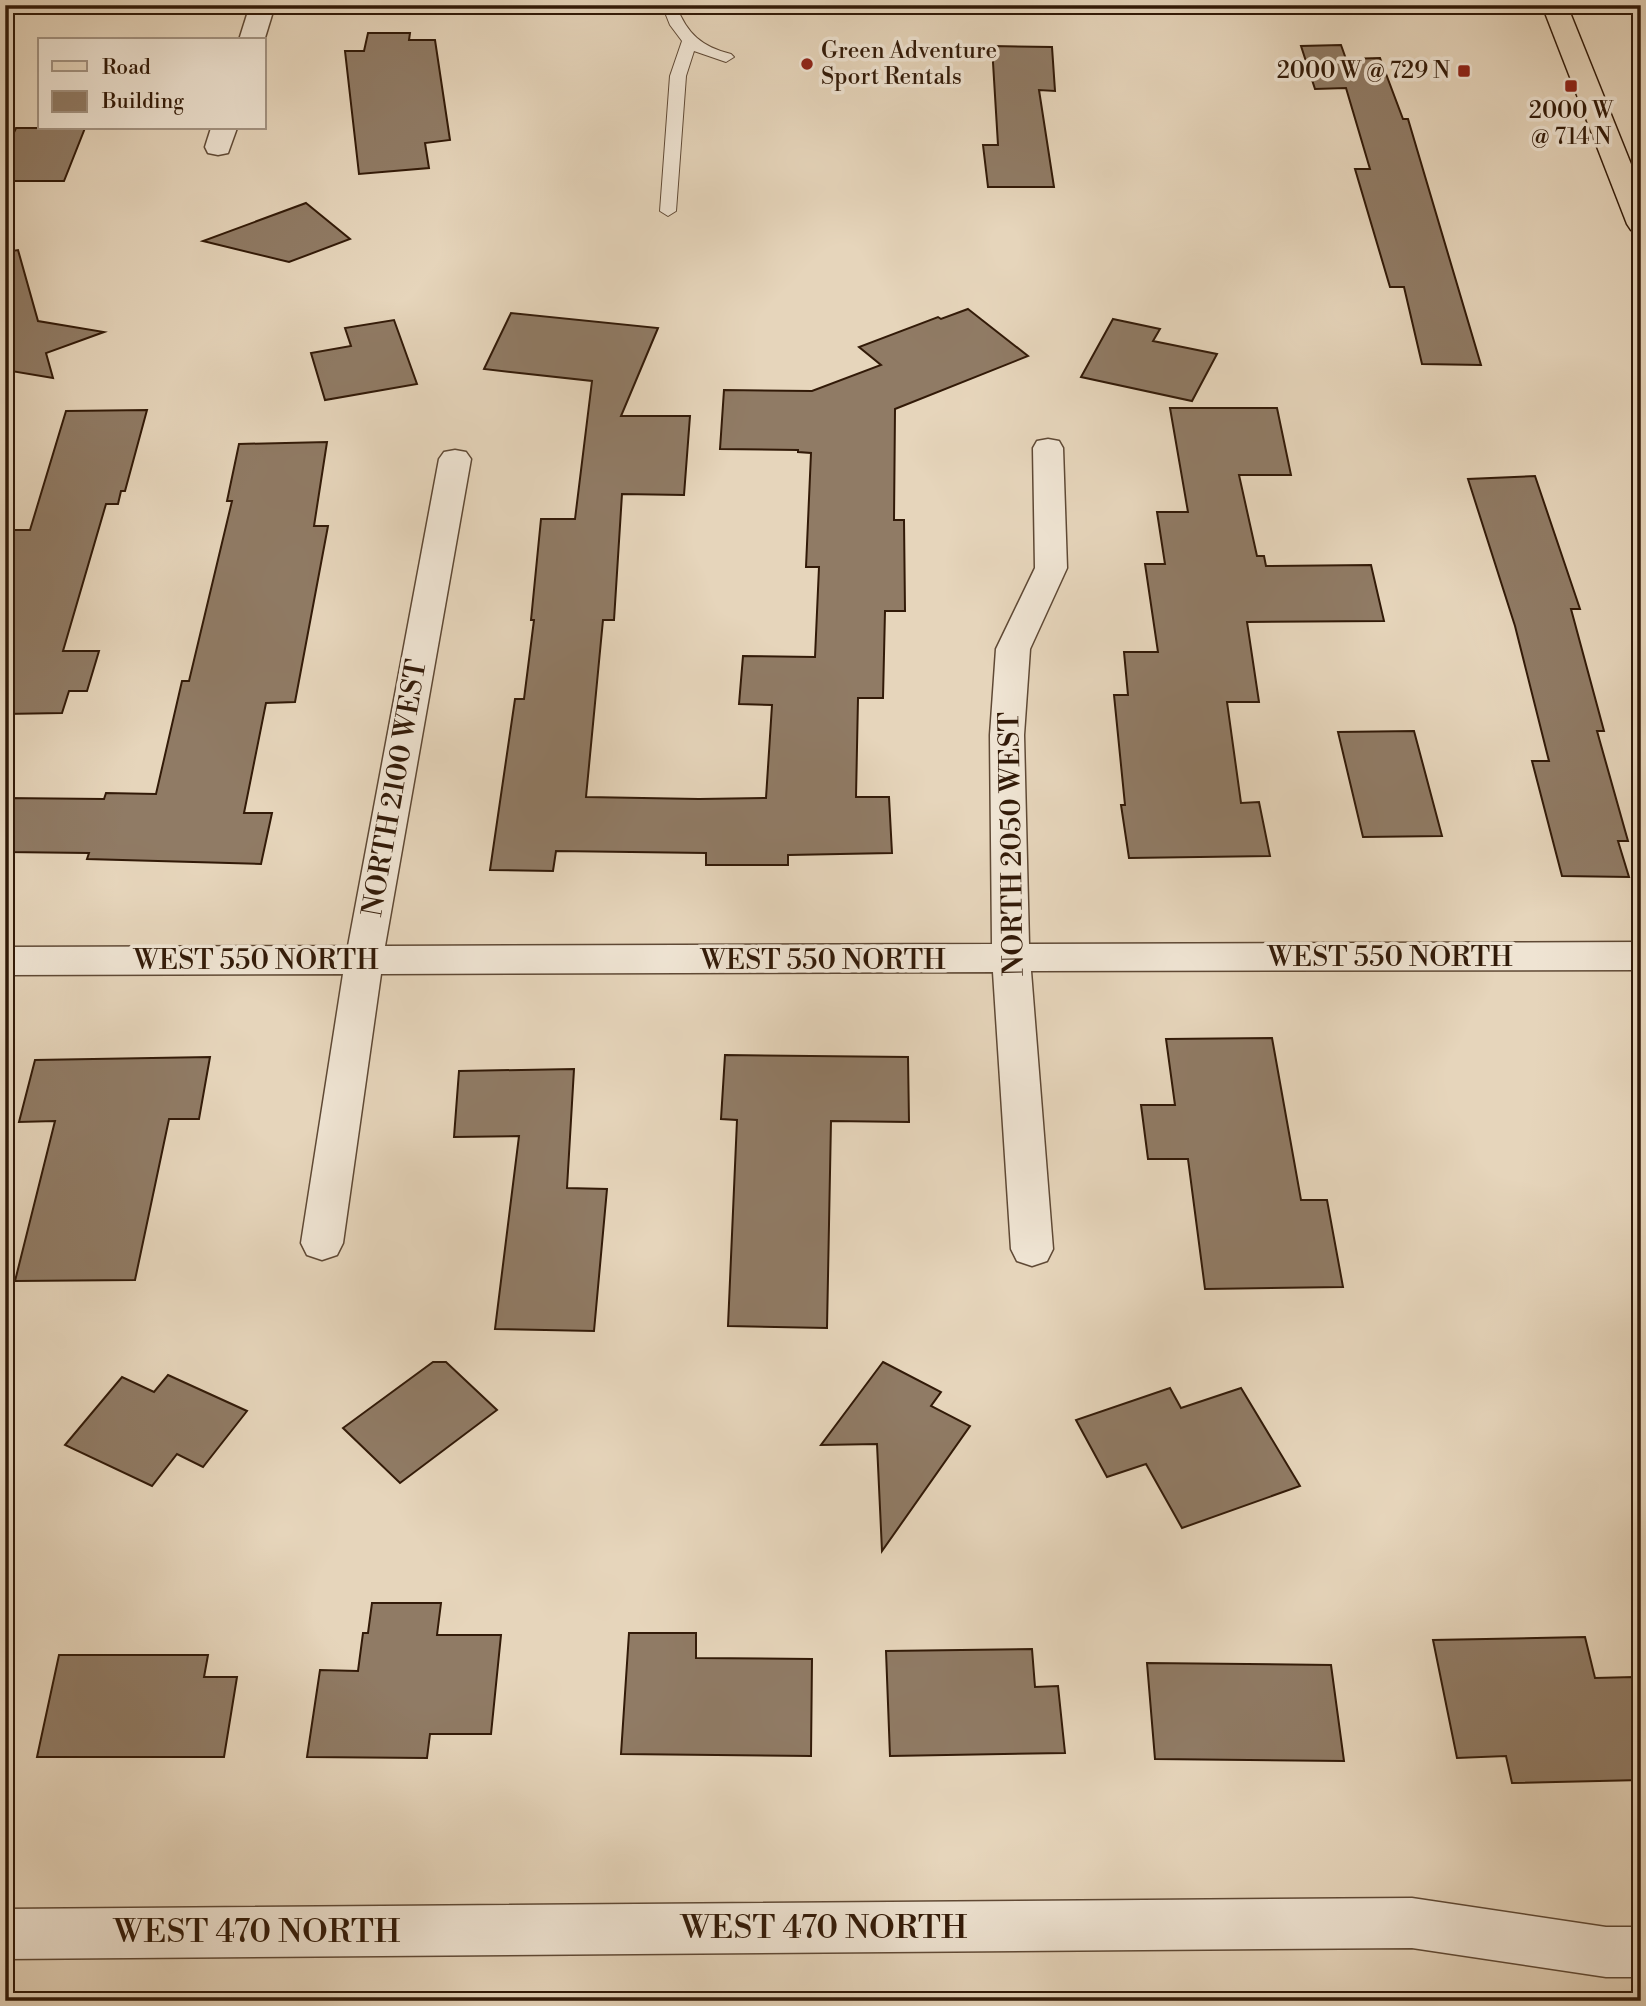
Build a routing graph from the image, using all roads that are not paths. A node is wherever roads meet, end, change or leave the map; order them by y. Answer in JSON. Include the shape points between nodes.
{"nodes":[{"id":1,"x":263,"y":5,"type":"edge"},
{"id":2,"x":669,"y":5,"type":"edge"},
{"id":3,"x":1554,"y":5,"type":"edge"},
{"id":4,"x":253,"y":38,"type":"edge"},
{"id":5,"x":689,"y":42,"type":"junction"},
{"id":6,"x":726,"y":57,"type":"dead end"},
{"id":7,"x":668,"y":211,"type":"dead end"},
{"id":8,"x":1641,"y":224,"type":"edge"},
{"id":9,"x":1048,"y":448,"type":"dead end"},
{"id":10,"x":455,"y":458,"type":"dead end"},
{"id":11,"x":1641,"y":956,"type":"edge"},
{"id":12,"x":365,"y":960,"type":"junction"},
{"id":13,"x":1013,"y":960,"type":"junction"},
{"id":14,"x":5,"y":961,"type":"edge"},
{"id":15,"x":322,"y":1243,"type":"dead end"},
{"id":16,"x":1032,"y":1249,"type":"dead end"},
{"id":17,"x":5,"y":1934,"type":"edge"},
{"id":18,"x":1641,"y":1952,"type":"edge"}],
"edges":[{"from":1,"to":4,"type":"street"},
{"from":2,"to":5,"type":"lane"},
{"from":3,"to":8,"type":"main road"},
{"from":5,"to":6,"type":"lane","via":[[713,56]]},
{"from":5,"to":7,"type":"lane","via":[[679,69]]},
{"from":9,"to":13,"type":"street","name":"NORTH 2050 WEST","via":[[1051,568],[1013,649],[1007,735],[1008,910]]},
{"from":10,"to":12,"type":"street","name":"NORTH 2100 WEST"},
{"from":11,"to":13,"type":"street","name":"WEST 550 NORTH"},
{"from":12,"to":13,"type":"street","name":"WEST 550 NORTH"},
{"from":12,"to":14,"type":"street","name":"WEST 550 NORTH"},
{"from":12,"to":15,"type":"street","name":"NORTH 2100 WEST"},
{"from":13,"to":16,"type":"street","name":"NORTH 2050 WEST"},
{"from":17,"to":18,"type":"street","name":"WEST 470 NORTH","via":[[1412,1923],[1606,1952]]}]}
